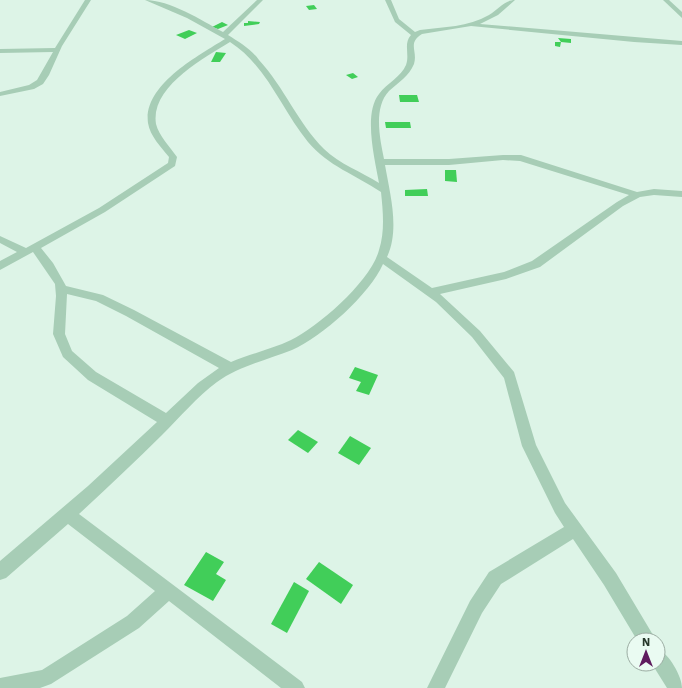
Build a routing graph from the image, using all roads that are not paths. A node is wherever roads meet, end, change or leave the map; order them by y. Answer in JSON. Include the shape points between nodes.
{"nodes":[{"id":1,"x":88,"y":0,"type":"edge"},
{"id":2,"x":148,"y":0,"type":"edge"},
{"id":3,"x":260,"y":0,"type":"edge"},
{"id":4,"x":388,"y":0,"type":"edge"},
{"id":5,"x":512,"y":0,"type":"edge"},
{"id":6,"x":666,"y":0,"type":"edge"},
{"id":7,"x":682,"y":16,"type":"edge"},
{"id":8,"x":469,"y":25,"type":"junction"},
{"id":9,"x":415,"y":35,"type":"junction"},
{"id":10,"x":226,"y":38,"type":"junction"},
{"id":11,"x":682,"y":43,"type":"edge"},
{"id":12,"x":57,"y":50,"type":"junction"},
{"id":13,"x":0,"y":52,"type":"edge"},
{"id":14,"x":0,"y":94,"type":"edge"},
{"id":15,"x":380,"y":162,"type":"junction"},
{"id":16,"x":385,"y":191,"type":"junction"},
{"id":17,"x":682,"y":194,"type":"edge"},
{"id":18,"x":637,"y":195,"type":"junction"},
{"id":19,"x":0,"y":239,"type":"edge"},
{"id":20,"x":30,"y":250,"type":"junction"},
{"id":21,"x":383,"y":259,"type":"junction"},
{"id":22,"x":0,"y":266,"type":"edge"},
{"id":23,"x":61,"y":288,"type":"junction"},
{"id":24,"x":430,"y":292,"type":"junction"},
{"id":25,"x":230,"y":368,"type":"junction"},
{"id":26,"x":167,"y":421,"type":"junction"},
{"id":27,"x":67,"y":514,"type":"junction"},
{"id":28,"x":575,"y":529,"type":"junction"},
{"id":29,"x":0,"y":572,"type":"edge"},
{"id":30,"x":168,"y":591,"type":"junction"},
{"id":31,"x":642,"y":632,"type":"edge"},
{"id":32,"x":666,"y":671,"type":"edge"},
{"id":33,"x":0,"y":687,"type":"edge"},
{"id":34,"x":296,"y":688,"type":"edge"},
{"id":35,"x":436,"y":688,"type":"edge"},
{"id":36,"x":677,"y":688,"type":"edge"}],
"edges":[{"from":1,"to":12,"type":"street"},
{"from":2,"to":10,"type":"street","via":[[175,10]]},
{"from":3,"to":10,"type":"street"},
{"from":4,"to":9,"type":"street","via":[[397,21]]},
{"from":5,"to":8,"type":"street","via":[[490,17]]},
{"from":6,"to":7,"type":"street"},
{"from":8,"to":9,"type":"street","via":[[420,32]]},
{"from":8,"to":11,"type":"street","via":[[599,38]]},
{"from":9,"to":15,"type":"street","via":[[411,40],[411,62],[406,73],[380,96],[376,110]]},
{"from":10,"to":16,"type":"street","via":[[255,59],[321,152]]},
{"from":10,"to":20,"type":"street","via":[[192,62],[162,90],[154,102],[152,123],[156,134],[173,158],[172,164],[102,210]]},
{"from":12,"to":13,"type":"street"},
{"from":12,"to":14,"type":"street","via":[[40,82],[31,87]]},
{"from":15,"to":16,"type":"street"},
{"from":15,"to":18,"type":"street","via":[[442,163],[509,156]]},
{"from":16,"to":21,"type":"street","via":[[388,226]]},
{"from":17,"to":18,"type":"street","via":[[654,192]]},
{"from":18,"to":24,"type":"street","via":[[620,204],[536,264],[506,275]]},
{"from":19,"to":20,"type":"street"},
{"from":20,"to":22,"type":"street"},
{"from":20,"to":23,"type":"street","via":[[49,266]]},
{"from":21,"to":24,"type":"street"},
{"from":21,"to":25,"type":"street","via":[[367,283],[303,339]]},
{"from":23,"to":25,"type":"street","via":[[98,298],[130,313]]},
{"from":23,"to":26,"type":"street","via":[[59,334],[67,354],[92,376]]},
{"from":24,"to":28,"type":"street","via":[[476,334],[510,376],[529,446],[560,508]]},
{"from":25,"to":26,"type":"street","via":[[216,375]]},
{"from":26,"to":27,"type":"street"},
{"from":27,"to":29,"type":"street"},
{"from":27,"to":30,"type":"street"},
{"from":28,"to":31,"type":"street","via":[[610,579]]},
{"from":28,"to":35,"type":"street","via":[[496,578],[476,607]]},
{"from":30,"to":33,"type":"street","via":[[133,622],[45,678]]},
{"from":30,"to":34,"type":"street"},
{"from":32,"to":36,"type":"street"}]}
